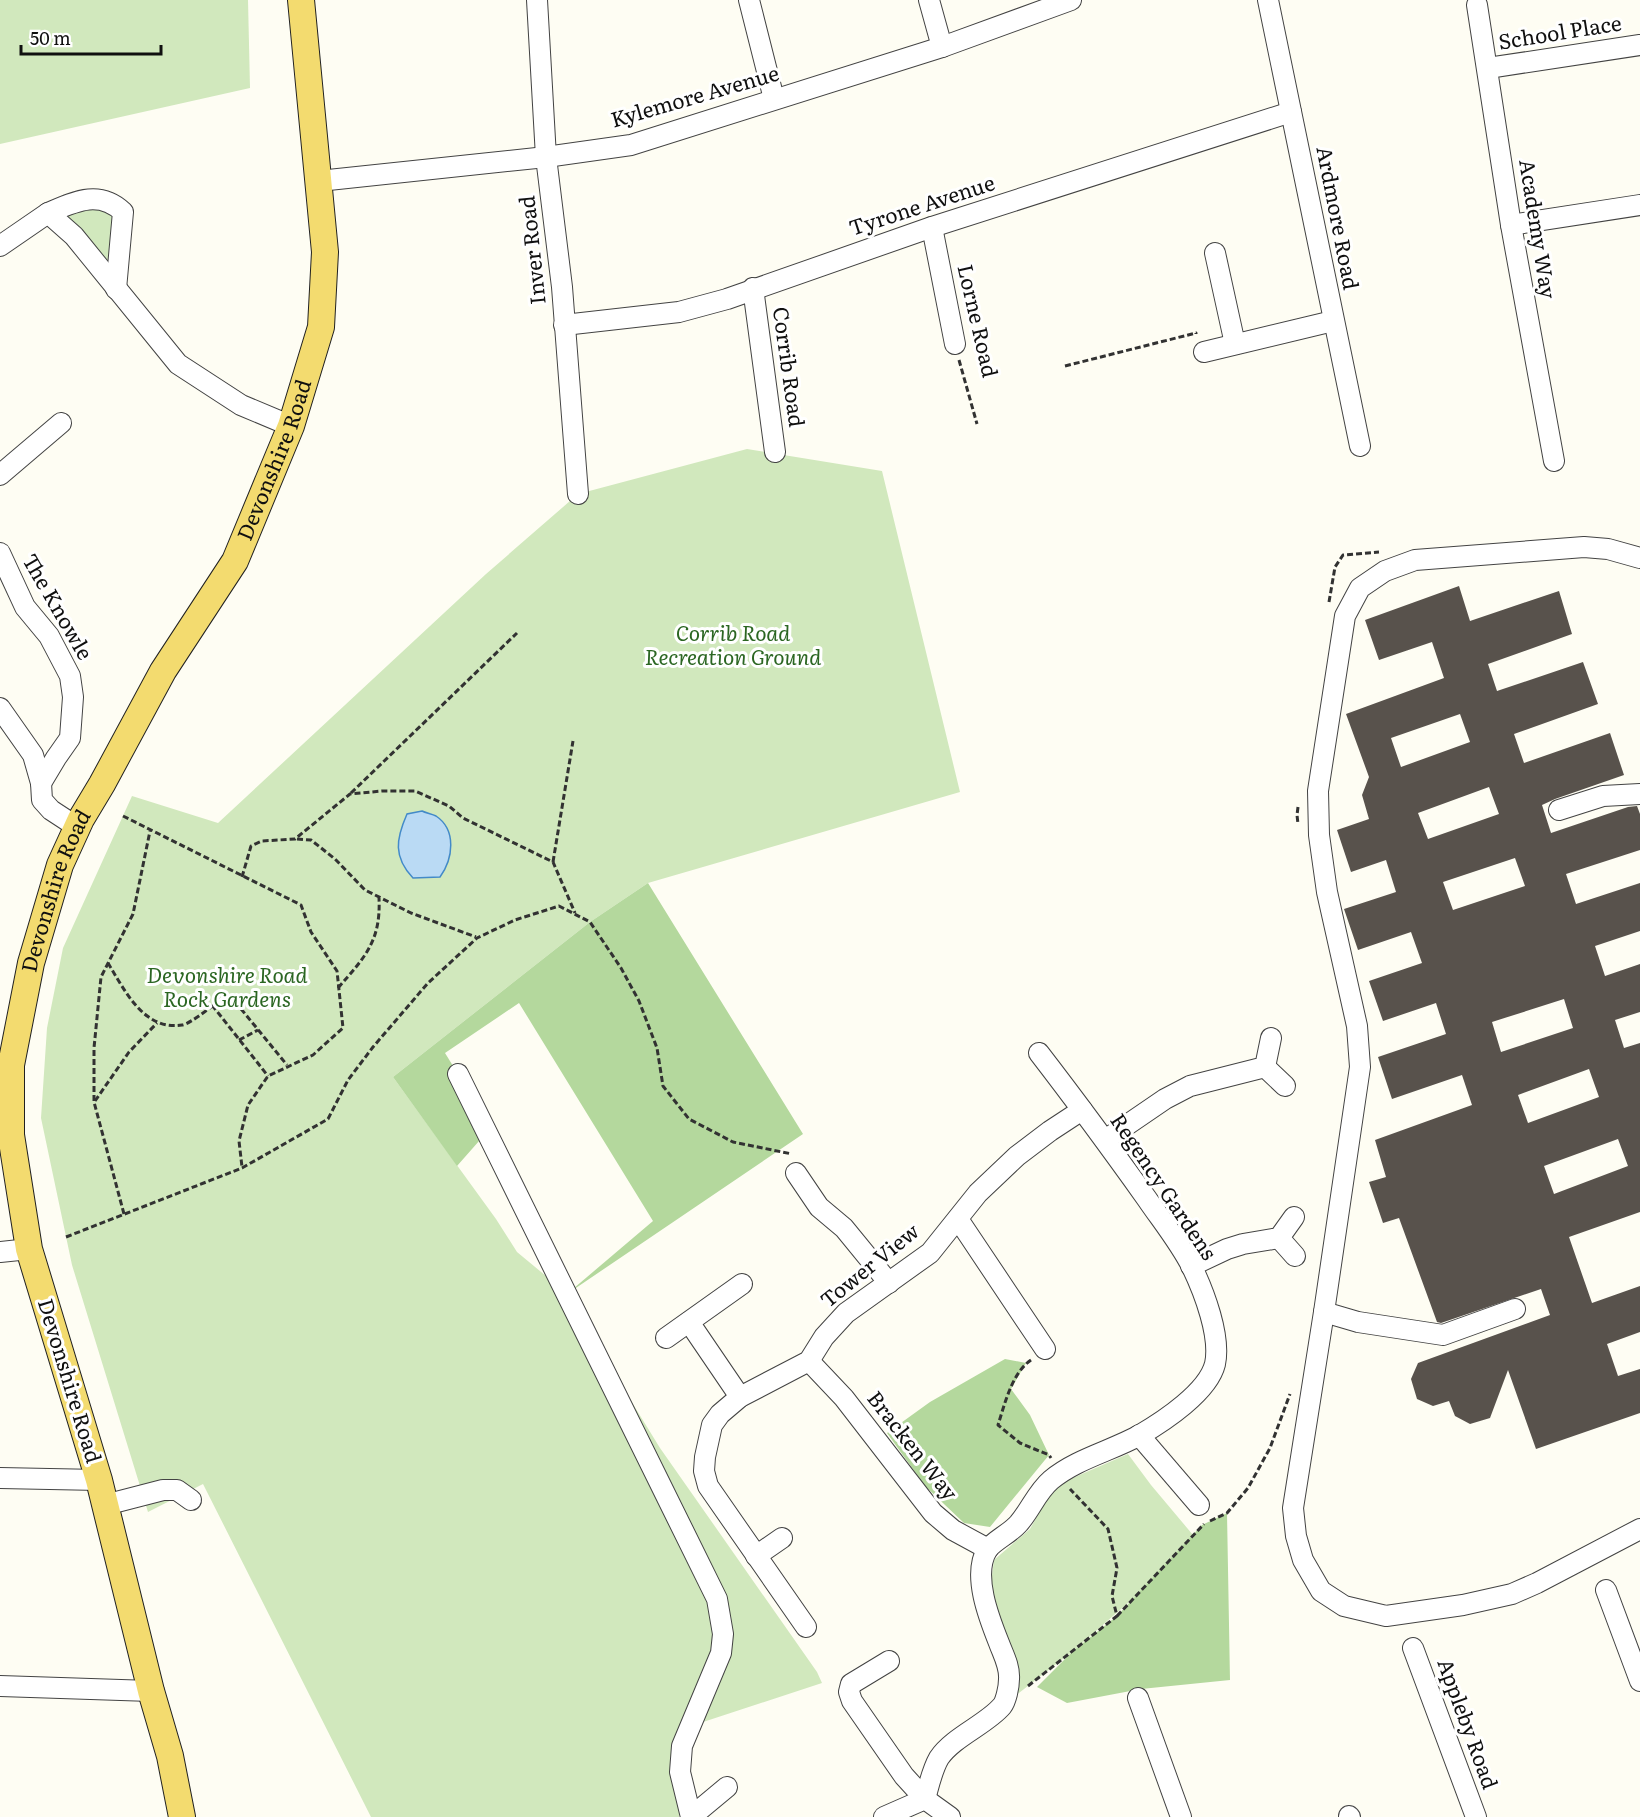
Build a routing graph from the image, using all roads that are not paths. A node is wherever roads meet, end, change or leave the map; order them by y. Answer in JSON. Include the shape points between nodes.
{"nodes":[{"id":1,"x":301,"y":0,"type":"edge"},
{"id":2,"x":537,"y":0,"type":"edge"},
{"id":3,"x":749,"y":0,"type":"edge"},
{"id":4,"x":929,"y":0,"type":"edge"},
{"id":5,"x":1071,"y":0,"type":"edge"},
{"id":6,"x":1268,"y":0,"type":"edge"},
{"id":7,"x":1477,"y":5,"type":"dead end"},
{"id":8,"x":1640,"y":45,"type":"edge"},
{"id":9,"x":942,"y":47,"type":"junction"},
{"id":10,"x":1488,"y":68,"type":"junction"},
{"id":11,"x":774,"y":99,"type":"junction"},
{"id":12,"x":1291,"y":112,"type":"junction"},
{"id":13,"x":546,"y":157,"type":"junction"},
{"id":14,"x":319,"y":181,"type":"junction"},
{"id":15,"x":1640,"y":205,"type":"edge"},
{"id":16,"x":48,"y":213,"type":"junction"},
{"id":17,"x":1511,"y":225,"type":"junction"},
{"id":18,"x":932,"y":227,"type":"junction"},
{"id":19,"x":0,"y":246,"type":"edge"},
{"id":20,"x":1215,"y":253,"type":"dead end"},
{"id":21,"x":753,"y":288,"type":"junction"},
{"id":22,"x":116,"y":289,"type":"junction"},
{"id":23,"x":1333,"y":321,"type":"junction"},
{"id":24,"x":564,"y":325,"type":"junction"},
{"id":25,"x":955,"y":344,"type":"road end"},
{"id":26,"x":1235,"y":345,"type":"junction"},
{"id":27,"x":1204,"y":352,"type":"road end"},
{"id":28,"x":61,"y":423,"type":"dead end"},
{"id":29,"x":291,"y":426,"type":"junction"},
{"id":30,"x":1360,"y":446,"type":"dead end"},
{"id":31,"x":775,"y":452,"type":"dead end"},
{"id":32,"x":1554,"y":461,"type":"dead end"},
{"id":33,"x":0,"y":475,"type":"edge"},
{"id":34,"x":578,"y":494,"type":"dead end"},
{"id":35,"x":0,"y":553,"type":"edge"},
{"id":36,"x":1640,"y":558,"type":"edge"},
{"id":37,"x":0,"y":708,"type":"edge"},
{"id":38,"x":41,"y":783,"type":"junction"},
{"id":39,"x":1640,"y":794,"type":"edge"},
{"id":40,"x":1559,"y":810,"type":"dead end"},
{"id":41,"x":77,"y":827,"type":"junction"},
{"id":42,"x":1271,"y":1038,"type":"dead end"},
{"id":43,"x":1039,"y":1053,"type":"dead end"},
{"id":44,"x":1265,"y":1067,"type":"junction"},
{"id":45,"x":458,"y":1074,"type":"dead end"},
{"id":46,"x":1285,"y":1086,"type":"dead end"},
{"id":47,"x":1082,"y":1110,"type":"junction"},
{"id":48,"x":1105,"y":1140,"type":"junction"},
{"id":49,"x":796,"y":1164,"type":"road end"},
{"id":50,"x":1294,"y":1217,"type":"dead end"},
{"id":51,"x":958,"y":1219,"type":"junction"},
{"id":52,"x":1279,"y":1238,"type":"junction"},
{"id":53,"x":29,"y":1249,"type":"junction"},
{"id":54,"x":0,"y":1252,"type":"edge"},
{"id":55,"x":1295,"y":1256,"type":"dead end"},
{"id":56,"x":1191,"y":1266,"type":"junction"},
{"id":57,"x":889,"y":1283,"type":"junction"},
{"id":58,"x":742,"y":1284,"type":"dead end"},
{"id":59,"x":1515,"y":1309,"type":"dead end"},
{"id":60,"x":1324,"y":1312,"type":"junction"},
{"id":61,"x":688,"y":1322,"type":"junction"},
{"id":62,"x":666,"y":1338,"type":"dead end"},
{"id":63,"x":1045,"y":1349,"type":"road end"},
{"id":64,"x":809,"y":1361,"type":"junction"},
{"id":65,"x":740,"y":1397,"type":"junction"},
{"id":66,"x":1139,"y":1435,"type":"junction"},
{"id":67,"x":0,"y":1478,"type":"edge"},
{"id":68,"x":102,"y":1493,"type":"junction"},
{"id":69,"x":191,"y":1500,"type":"dead end"},
{"id":70,"x":1199,"y":1504,"type":"dead end"},
{"id":71,"x":1640,"y":1530,"type":"edge"},
{"id":72,"x":782,"y":1538,"type":"dead end"},
{"id":73,"x":988,"y":1549,"type":"junction"},
{"id":74,"x":756,"y":1556,"type":"junction"},
{"id":75,"x":1606,"y":1590,"type":"dead end"},
{"id":76,"x":806,"y":1627,"type":"dead end"},
{"id":77,"x":1413,"y":1648,"type":"dead end"},
{"id":78,"x":889,"y":1661,"type":"dead end"},
{"id":79,"x":1640,"y":1681,"type":"edge"},
{"id":80,"x":0,"y":1686,"type":"edge"},
{"id":81,"x":151,"y":1691,"type":"junction"},
{"id":82,"x":1138,"y":1698,"type":"dead end"},
{"id":83,"x":727,"y":1787,"type":"dead end"},
{"id":84,"x":925,"y":1799,"type":"junction"},
{"id":85,"x":182,"y":1817,"type":"edge"},
{"id":86,"x":691,"y":1817,"type":"edge"},
{"id":87,"x":884,"y":1817,"type":"edge"},
{"id":88,"x":950,"y":1817,"type":"edge"},
{"id":89,"x":1181,"y":1817,"type":"edge"},
{"id":90,"x":1476,"y":1817,"type":"edge"}],
"edges":[{"from":1,"to":14,"type":"main road","name":"Devonshire Road"},
{"from":2,"to":13,"type":"street","name":"Inver Road"},
{"from":3,"to":11,"type":"street"},
{"from":4,"to":9,"type":"street"},
{"from":5,"to":9,"type":"street","name":"Kylemore Avenue"},
{"from":6,"to":12,"type":"street","name":"Ardmore Road"},
{"from":7,"to":10,"type":"street","name":"Academy Way"},
{"from":8,"to":10,"type":"street","name":"School Place"},
{"from":9,"to":11,"type":"street","name":"Kylemore Avenue"},
{"from":10,"to":17,"type":"street","name":"Academy Way"},
{"from":11,"to":13,"type":"street","name":"Kylemore Avenue","via":[[631,145]]},
{"from":12,"to":18,"type":"street","name":"Tyrone Avenue"},
{"from":12,"to":23,"type":"street","name":"Ardmore Road"},
{"from":13,"to":14,"type":"street","name":"Kylemore Avenue"},
{"from":13,"to":24,"type":"street","name":"Inver Road"},
{"from":14,"to":29,"type":"main road","name":"Devonshire Road","via":[[325,252],[321,327]]},
{"from":15,"to":17,"type":"street"},
{"from":16,"to":19,"type":"street"},
{"from":16,"to":22,"type":"street","via":[[74,236]]},
{"from":16,"to":22,"type":"street","via":[[78,200],[102,200],[123,212]]},
{"from":17,"to":32,"type":"street","name":"Academy Way"},
{"from":18,"to":21,"type":"street","name":"Tyrone Avenue"},
{"from":18,"to":25,"type":"street","name":"Lorne Road"},
{"from":20,"to":26,"type":"street"},
{"from":21,"to":24,"type":"street","name":"Tyrone Avenue","via":[[679,312]]},
{"from":21,"to":31,"type":"street","name":"Corrib Road"},
{"from":22,"to":29,"type":"street","via":[[178,364],[241,405]]},
{"from":23,"to":26,"type":"street"},
{"from":23,"to":30,"type":"street","name":"Ardmore Road"},
{"from":24,"to":34,"type":"street","name":"Inver Road"},
{"from":26,"to":27,"type":"street"},
{"from":28,"to":33,"type":"street"},
{"from":29,"to":41,"type":"main road","name":"Devonshire Road","via":[[235,561],[163,672]]},
{"from":35,"to":38,"type":"street","name":"The Knowle","via":[[25,607],[49,636],[70,676],[70,738]]},
{"from":36,"to":60,"type":"street","via":[[1608,549],[1584,548],[1415,560],[1385,571],[1360,588],[1345,616],[1318,790],[1318,835],[1357,1026],[1360,1067]]},
{"from":37,"to":38,"type":"street","via":[[33,755]]},
{"from":38,"to":41,"type":"street","via":[[46,805]]},
{"from":39,"to":40,"type":"street","via":[[1603,795]]},
{"from":41,"to":53,"type":"main road","name":"Devonshire Road","via":[[60,866],[31,963],[12,1065],[12,1135]]},
{"from":42,"to":44,"type":"street"},
{"from":43,"to":47,"type":"street","name":"Regency Gardens"},
{"from":44,"to":46,"type":"street"},
{"from":44,"to":48,"type":"street","via":[[1190,1086]]},
{"from":45,"to":86,"type":"street","via":[[717,1599],[723,1635],[721,1653],[682,1746],[680,1773]]},
{"from":47,"to":48,"type":"street","name":"Regency Gardens"},
{"from":47,"to":51,"type":"street","name":"Tower View","via":[[1017,1156],[978,1193]]},
{"from":48,"to":56,"type":"street","name":"Regency Gardens"},
{"from":49,"to":57,"type":"street","via":[[819,1207],[844,1228]]},
{"from":50,"to":52,"type":"street"},
{"from":51,"to":57,"type":"street","name":"Tower View","via":[[930,1253]]},
{"from":51,"to":63,"type":"street"},
{"from":52,"to":55,"type":"street"},
{"from":52,"to":56,"type":"street","via":[[1227,1249]]},
{"from":53,"to":54,"type":"street"},
{"from":53,"to":68,"type":"main road","name":"Devonshire Road"},
{"from":56,"to":66,"type":"street","name":"Regency Gardens","via":[[1210,1317],[1215,1363],[1196,1393]]},
{"from":57,"to":64,"type":"street","name":"Tower View","via":[[846,1313]]},
{"from":58,"to":61,"type":"street"},
{"from":59,"to":60,"type":"street","via":[[1443,1335],[1358,1322]]},
{"from":60,"to":71,"type":"street","via":[[1293,1508],[1303,1560],[1321,1591],[1344,1606],[1386,1616],[1463,1605],[1537,1584]]},
{"from":61,"to":62,"type":"street"},
{"from":61,"to":65,"type":"street"},
{"from":64,"to":65,"type":"street","name":"Tower View"},
{"from":64,"to":73,"type":"street","name":"Bracken Way","via":[[844,1398],[933,1513],[953,1530]]},
{"from":65,"to":74,"type":"street","name":"Tower View","via":[[712,1425],[704,1471],[708,1486]]},
{"from":66,"to":70,"type":"street"},
{"from":66,"to":73,"type":"street","name":"Regency Gardens","via":[[1049,1482],[1019,1522]]},
{"from":67,"to":68,"type":"street"},
{"from":68,"to":69,"type":"street","via":[[177,1490]]},
{"from":68,"to":81,"type":"main road","name":"Devonshire Road"},
{"from":72,"to":74,"type":"street"},
{"from":73,"to":84,"type":"street","via":[[983,1561],[982,1586],[1008,1667],[1003,1705],[940,1757]]},
{"from":74,"to":76,"type":"street","name":"Tower View"},
{"from":75,"to":79,"type":"street"},
{"from":77,"to":90,"type":"street","name":"Appleby Road"},
{"from":78,"to":84,"type":"street","via":[[851,1684],[849,1692],[904,1776]]},
{"from":80,"to":81,"type":"street"},
{"from":81,"to":85,"type":"main road","name":"Devonshire Road"},
{"from":82,"to":89,"type":"street"},
{"from":83,"to":86,"type":"street"},
{"from":84,"to":87,"type":"street"},
{"from":84,"to":88,"type":"street"}]}
